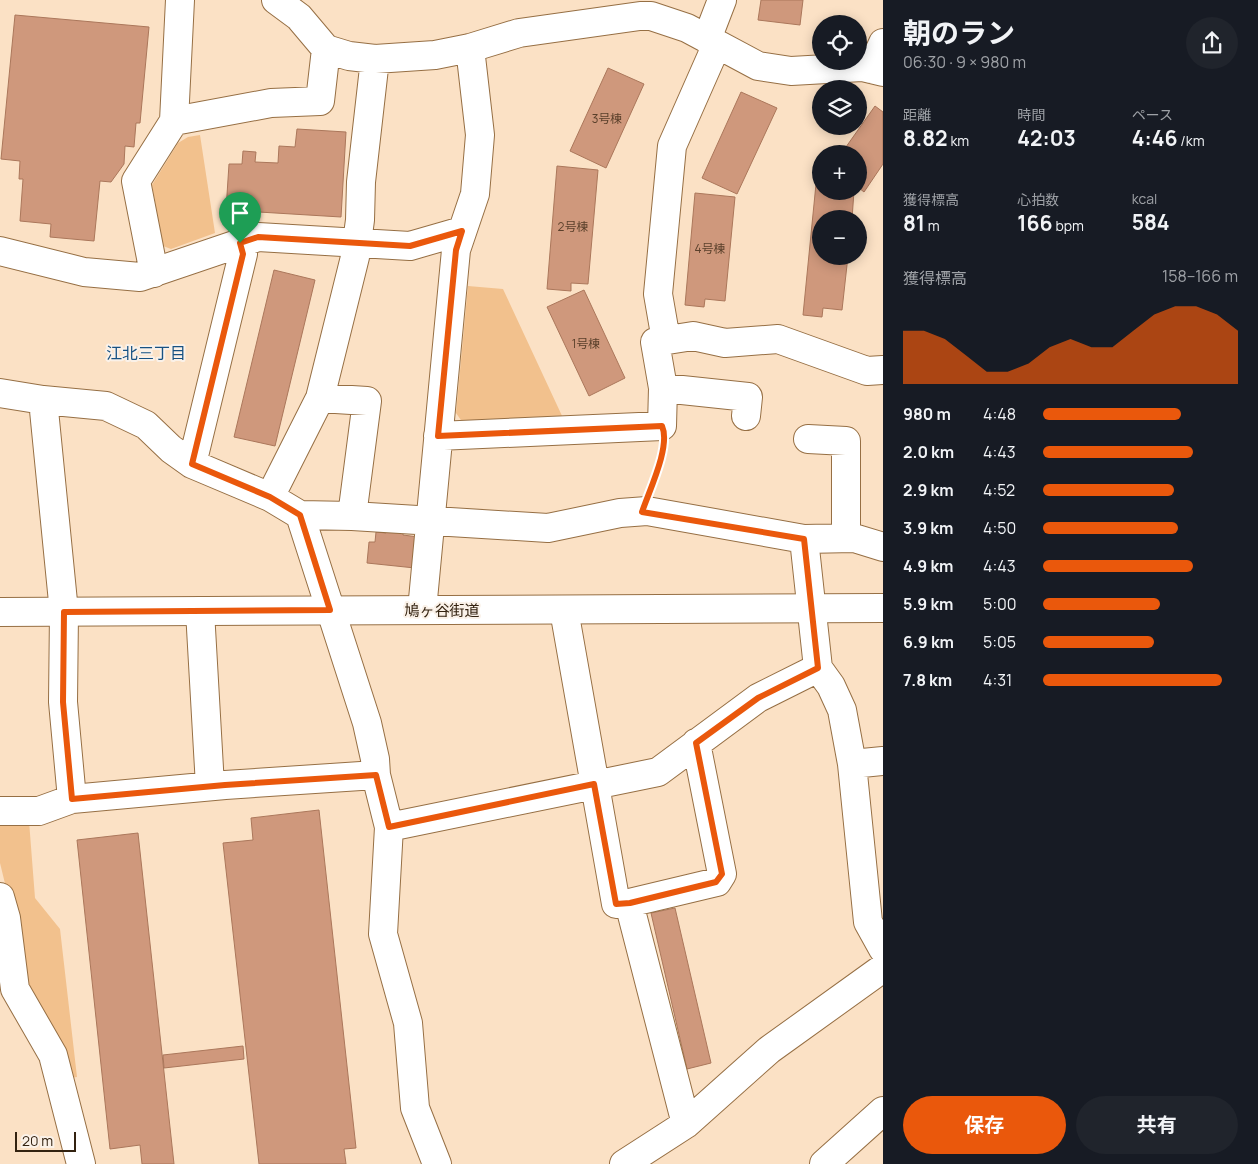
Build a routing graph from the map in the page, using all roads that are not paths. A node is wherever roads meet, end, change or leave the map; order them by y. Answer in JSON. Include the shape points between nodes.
{"nodes":[{"id":1,"x":180,"y":0,"type":"edge"},
{"id":2,"x":276,"y":0,"type":"edge"},
{"id":3,"x":722,"y":0,"type":"edge"},
{"id":4,"x":641,"y":8,"type":"edge"},
{"id":5,"x":712,"y":42,"type":"junction"},
{"id":6,"x":883,"y":43,"type":"edge"},
{"id":7,"x":470,"y":48,"type":"junction"},
{"id":8,"x":326,"y":49,"type":"junction"},
{"id":9,"x":375,"y":59,"type":"junction"},
{"id":10,"x":877,"y":70,"type":"edge"},
{"id":11,"x":174,"y":121,"type":"junction"},
{"id":12,"x":462,"y":231,"type":"junction"},
{"id":13,"x":240,"y":243,"type":"junction"},
{"id":14,"x":357,"y":243,"type":"junction"},
{"id":15,"x":0,"y":251,"type":"edge"},
{"id":16,"x":154,"y":273,"type":"junction"},
{"id":17,"x":666,"y":340,"type":"junction"},
{"id":18,"x":883,"y":370,"type":"edge"},
{"id":19,"x":663,"y":388,"type":"junction"},
{"id":20,"x":0,"y":393,"type":"edge"},
{"id":21,"x":320,"y":398,"type":"junction"},
{"id":22,"x":44,"y":400,"type":"junction"},
{"id":23,"x":746,"y":416,"type":"dead end"},
{"id":24,"x":438,"y":436,"type":"junction"},
{"id":25,"x":808,"y":439,"type":"dead end"},
{"id":26,"x":192,"y":464,"type":"junction"},
{"id":27,"x":270,"y":497,"type":"junction"},
{"id":28,"x":300,"y":515,"type":"junction"},
{"id":29,"x":352,"y":516,"type":"junction"},
{"id":30,"x":430,"y":522,"type":"junction"},
{"id":31,"x":846,"y":538,"type":"junction"},
{"id":32,"x":804,"y":539,"type":"junction"},
{"id":33,"x":883,"y":547,"type":"edge"},
{"id":34,"x":811,"y":608,"type":"junction"},
{"id":35,"x":883,"y":608,"type":"edge"},
{"id":36,"x":330,"y":610,"type":"junction"},
{"id":37,"x":422,"y":610,"type":"junction"},
{"id":38,"x":564,"y":610,"type":"junction"},
{"id":39,"x":200,"y":611,"type":"junction"},
{"id":40,"x":0,"y":612,"type":"edge"},
{"id":41,"x":64,"y":612,"type":"junction"},
{"id":42,"x":818,"y":668,"type":"junction"},
{"id":43,"x":696,"y":743,"type":"junction"},
{"id":44,"x":883,"y":761,"type":"edge"},
{"id":45,"x":852,"y":764,"type":"junction"},
{"id":46,"x":376,"y":775,"type":"junction"},
{"id":47,"x":594,"y":784,"type":"junction"},
{"id":48,"x":210,"y":786,"type":"junction"},
{"id":49,"x":72,"y":799,"type":"junction"},
{"id":50,"x":0,"y":811,"type":"edge"},
{"id":51,"x":389,"y":827,"type":"junction"},
{"id":52,"x":0,"y":897,"type":"edge"},
{"id":53,"x":630,"y":903,"type":"junction"},
{"id":54,"x":883,"y":949,"type":"edge"},
{"id":55,"x":883,"y":968,"type":"edge"},
{"id":56,"x":883,"y":1110,"type":"edge"},
{"id":57,"x":686,"y":1124,"type":"junction"},
{"id":58,"x":81,"y":1164,"type":"edge"},
{"id":59,"x":437,"y":1164,"type":"edge"},
{"id":60,"x":624,"y":1164,"type":"edge"},
{"id":61,"x":824,"y":1164,"type":"edge"}],
"edges":[{"from":1,"to":11,"type":"street"},
{"from":2,"to":8,"type":"street","via":[[299,17]]},
{"from":3,"to":5,"type":"street"},
{"from":4,"to":5,"type":"street","via":[[651,16],[687,28]]},
{"from":4,"to":7,"type":"street","via":[[520,33]]},
{"from":5,"to":10,"type":"street","via":[[758,66],[791,70],[862,67]]},
{"from":5,"to":17,"type":"street","via":[[672,146],[658,294]]},
{"from":6,"to":10,"type":"street"},
{"from":7,"to":9,"type":"street","via":[[435,55]]},
{"from":7,"to":12,"type":"street","via":[[480,135],[475,194]]},
{"from":8,"to":9,"type":"street"},
{"from":8,"to":11,"type":"street","via":[[320,101],[271,103]]},
{"from":9,"to":14,"type":"street"},
{"from":11,"to":16,"type":"street","via":[[136,181]]},
{"from":12,"to":14,"type":"street","via":[[410,246]]},
{"from":12,"to":24,"type":"street","via":[[456,250]]},
{"from":13,"to":14,"type":"street","via":[[258,237]]},
{"from":13,"to":16,"type":"street"},
{"from":13,"to":26,"type":"street","via":[[243,254]]},
{"from":14,"to":21,"type":"street"},
{"from":15,"to":16,"type":"street","via":[[84,272],[140,277]]},
{"from":17,"to":18,"type":"street","via":[[693,336],[726,343],[778,339],[867,371]]},
{"from":17,"to":19,"type":"street","via":[[655,342]]},
{"from":19,"to":23,"type":"street","via":[[748,396]]},
{"from":19,"to":24,"type":"street","via":[[662,426]]},
{"from":20,"to":22,"type":"street"},
{"from":21,"to":27,"type":"street"},
{"from":21,"to":29,"type":"street","via":[[367,401]]},
{"from":22,"to":26,"type":"street","via":[[106,406],[146,425]]},
{"from":22,"to":41,"type":"street"},
{"from":24,"to":30,"type":"street"},
{"from":25,"to":31,"type":"street","via":[[846,441]]},
{"from":26,"to":27,"type":"street"},
{"from":27,"to":28,"type":"street"},
{"from":28,"to":29,"type":"street"},
{"from":28,"to":36,"type":"street"},
{"from":29,"to":30,"type":"street"},
{"from":30,"to":32,"type":"street","via":[[548,528],[620,513],[642,512]]},
{"from":30,"to":37,"type":"street"},
{"from":31,"to":32,"type":"street"},
{"from":31,"to":33,"type":"street"},
{"from":32,"to":34,"type":"street"},
{"from":34,"to":35,"type":"street","name":"鳩ヶ谷街道"},
{"from":34,"to":38,"type":"street","name":"鳩ヶ谷街道"},
{"from":34,"to":42,"type":"street"},
{"from":36,"to":37,"type":"street","name":"鳩ヶ谷街道"},
{"from":36,"to":39,"type":"street","name":"鳩ヶ谷街道"},
{"from":36,"to":46,"type":"street","via":[[367,723],[376,759]]},
{"from":37,"to":38,"type":"street","name":"鳩ヶ谷街道"},
{"from":38,"to":47,"type":"street"},
{"from":39,"to":41,"type":"street","name":"鳩ヶ谷街道"},
{"from":39,"to":48,"type":"street"},
{"from":40,"to":41,"type":"street","name":"鳩ヶ谷街道"},
{"from":41,"to":49,"type":"street","via":[[63,702]]},
{"from":42,"to":43,"type":"street","via":[[758,698]]},
{"from":42,"to":45,"type":"street","via":[[842,710]]},
{"from":43,"to":47,"type":"street","via":[[658,772]]},
{"from":43,"to":53,"type":"street","via":[[722,874],[716,882]]},
{"from":44,"to":45,"type":"street"},
{"from":45,"to":54,"type":"street","via":[[868,922]]},
{"from":46,"to":48,"type":"street"},
{"from":46,"to":51,"type":"street"},
{"from":47,"to":51,"type":"street"},
{"from":47,"to":53,"type":"street","via":[[616,904]]},
{"from":48,"to":49,"type":"street"},
{"from":49,"to":50,"type":"street","via":[[39,811]]},
{"from":51,"to":59,"type":"street","via":[[383,934],[408,1023],[415,1108]]},
{"from":52,"to":58,"type":"street","via":[[6,918],[15,989],[53,1055]]},
{"from":53,"to":57,"type":"street"},
{"from":55,"to":57,"type":"street","via":[[769,1050]]},
{"from":56,"to":61,"type":"street"},
{"from":57,"to":60,"type":"street"}]}
